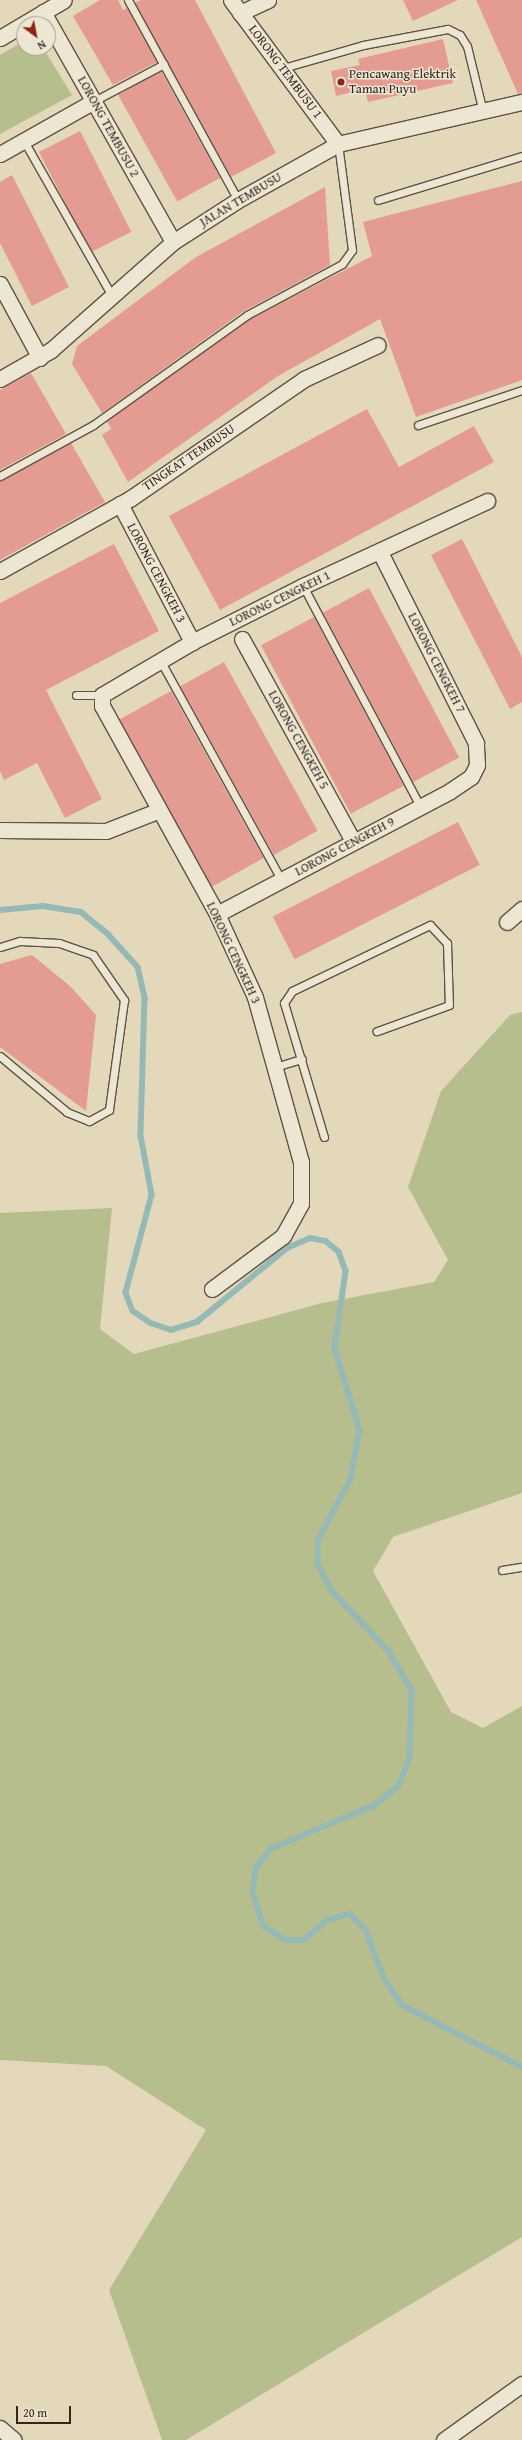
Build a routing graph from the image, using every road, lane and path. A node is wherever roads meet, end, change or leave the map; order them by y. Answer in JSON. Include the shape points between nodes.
{"nodes":[{"id":1,"x":64,"y":0,"type":"edge"},
{"id":2,"x":128,"y":0,"type":"edge"},
{"id":3,"x":231,"y":0,"type":"edge"},
{"id":4,"x":268,"y":0,"type":"edge"},
{"id":5,"x":44,"y":12,"type":"junction"},
{"id":6,"x":240,"y":13,"type":"junction"},
{"id":7,"x":0,"y":38,"type":"edge"},
{"id":8,"x":164,"y":64,"type":"junction"},
{"id":9,"x":283,"y":68,"type":"junction"},
{"id":10,"x":94,"y":101,"type":"junction"},
{"id":11,"x":522,"y":102,"type":"edge"},
{"id":12,"x":483,"y":112,"type":"junction"},
{"id":13,"x":24,"y":141,"type":"junction"},
{"id":14,"x":338,"y":144,"type":"junction"},
{"id":15,"x":0,"y":154,"type":"edge"},
{"id":16,"x":522,"y":156,"type":"edge"},
{"id":17,"x":238,"y":200,"type":"junction"},
{"id":18,"x":378,"y":200,"type":"dead end"},
{"id":19,"x":173,"y":242,"type":"junction"},
{"id":20,"x":0,"y":284,"type":"edge"},
{"id":21,"x":112,"y":296,"type":"junction"},
{"id":22,"x":378,"y":345,"type":"dead end"},
{"id":23,"x":40,"y":358,"type":"junction"},
{"id":24,"x":0,"y":379,"type":"edge"},
{"id":25,"x":522,"y":390,"type":"edge"},
{"id":26,"x":418,"y":425,"type":"dead end"},
{"id":27,"x":0,"y":476,"type":"edge"},
{"id":28,"x":487,"y":501,"type":"dead end"},
{"id":29,"x":120,"y":504,"type":"junction"},
{"id":30,"x":380,"y":552,"type":"junction"},
{"id":31,"x":0,"y":571,"type":"edge"},
{"id":32,"x":303,"y":586,"type":"junction"},
{"id":33,"x":242,"y":639,"type":"dead end"},
{"id":34,"x":192,"y":642,"type":"junction"},
{"id":35,"x":160,"y":660,"type":"junction"},
{"id":36,"x":76,"y":695,"type":"dead end"},
{"id":37,"x":102,"y":695,"type":"junction"},
{"id":38,"x":471,"y":777,"type":"joint"},
{"id":39,"x":420,"y":806,"type":"junction"},
{"id":40,"x":158,"y":811,"type":"junction"},
{"id":41,"x":0,"y":830,"type":"edge"},
{"id":42,"x":353,"y":841,"type":"junction"},
{"id":43,"x":282,"y":881,"type":"junction"},
{"id":44,"x":522,"y":909,"type":"edge"},
{"id":45,"x":217,"y":914,"type":"junction"},
{"id":46,"x":507,"y":922,"type":"dead end"},
{"id":47,"x":0,"y":947,"type":"edge"},
{"id":48,"x":377,"y":1031,"type":"dead end"},
{"id":49,"x":0,"y":1056,"type":"edge"},
{"id":50,"x":302,"y":1059,"type":"junction"},
{"id":51,"x":275,"y":1067,"type":"junction"},
{"id":52,"x":324,"y":1137,"type":"dead end"},
{"id":53,"x":212,"y":1288,"type":"dead end"},
{"id":54,"x":522,"y":1567,"type":"edge"},
{"id":55,"x":502,"y":1570,"type":"dead end"},
{"id":56,"x":522,"y":2384,"type":"edge"},
{"id":57,"x":0,"y":2428,"type":"edge"},
{"id":58,"x":14,"y":2440,"type":"edge"},
{"id":59,"x":444,"y":2440,"type":"edge"}],
"edges":[{"from":1,"to":5,"type":"street"},
{"from":2,"to":8,"type":"lane"},
{"from":3,"to":6,"type":"street","name":"LORONG TEMBUSU 1"},
{"from":4,"to":6,"type":"street"},
{"from":5,"to":7,"type":"street"},
{"from":5,"to":10,"type":"street","name":"LORONG TEMBUSU 2"},
{"from":6,"to":9,"type":"street","name":"LORONG TEMBUSU 1"},
{"from":8,"to":10,"type":"lane"},
{"from":8,"to":17,"type":"lane"},
{"from":9,"to":12,"type":"lane","via":[[363,45],[448,29],[460,35],[467,46]]},
{"from":9,"to":14,"type":"street","name":"LORONG TEMBUSU 1"},
{"from":10,"to":13,"type":"street"},
{"from":10,"to":19,"type":"street","name":"LORONG TEMBUSU 2"},
{"from":11,"to":12,"type":"street","name":"JALAN TEMBUSU"},
{"from":12,"to":14,"type":"street","name":"JALAN TEMBUSU"},
{"from":13,"to":15,"type":"street"},
{"from":13,"to":21,"type":"lane"},
{"from":14,"to":17,"type":"street","name":"JALAN TEMBUSU"},
{"from":14,"to":27,"type":"lane","via":[[352,250],[342,264],[247,315],[93,425]]},
{"from":16,"to":18,"type":"lane"},
{"from":17,"to":19,"type":"street","name":"JALAN TEMBUSU"},
{"from":19,"to":21,"type":"street","name":"JALAN TEMBUSU"},
{"from":20,"to":23,"type":"street"},
{"from":21,"to":23,"type":"street","name":"JALAN TEMBUSU"},
{"from":22,"to":29,"type":"street","name":"TINGKAT TEMBUSU","via":[[304,379]]},
{"from":23,"to":24,"type":"street","name":"JALAN TEMBUSU"},
{"from":25,"to":26,"type":"lane"},
{"from":28,"to":30,"type":"street","name":"LORONG CENGKEH 1"},
{"from":29,"to":31,"type":"street","name":"TINGKAT TEMBUSU"},
{"from":29,"to":34,"type":"street","name":"LORONG CENGKEH 3"},
{"from":30,"to":32,"type":"street","name":"LORONG CENGKEH 1"},
{"from":30,"to":38,"type":"street","name":"LORONG CENGKEH 7","via":[[476,743],[477,765]]},
{"from":32,"to":34,"type":"street","name":"LORONG CENGKEH 1"},
{"from":32,"to":39,"type":"lane"},
{"from":33,"to":42,"type":"street","name":"LORONG CENGKEH 5"},
{"from":34,"to":35,"type":"street","name":"LORONG CENGKEH 1"},
{"from":35,"to":37,"type":"street","name":"LORONG CENGKEH 1"},
{"from":35,"to":43,"type":"lane"},
{"from":36,"to":37,"type":"lane"},
{"from":37,"to":40,"type":"street","name":"LORONG CENGKEH 3","via":[[102,706]]},
{"from":38,"to":39,"type":"street","name":"LORONG CENGKEH 9"},
{"from":39,"to":42,"type":"street","name":"LORONG CENGKEH 9"},
{"from":40,"to":41,"type":"street","via":[[106,832]]},
{"from":40,"to":45,"type":"street","name":"LORONG CENGKEH 3"},
{"from":42,"to":43,"type":"street","name":"LORONG CENGKEH 9"},
{"from":43,"to":45,"type":"street","name":"LORONG CENGKEH 9"},
{"from":44,"to":46,"type":"street"},
{"from":45,"to":51,"type":"street","name":"LORONG CENGKEH 3","via":[[255,997]]},
{"from":47,"to":49,"type":"lane","via":[[20,941],[59,943],[93,955],[124,1000],[109,1110],[89,1121],[67,1112]]},
{"from":48,"to":50,"type":"lane","via":[[449,1005],[447,943],[430,925],[292,991],[284,1003]]},
{"from":50,"to":51,"type":"lane"},
{"from":50,"to":52,"type":"lane"},
{"from":51,"to":53,"type":"street","name":"LORONG CENGKEH 3","via":[[301,1162],[301,1204],[283,1236]]},
{"from":54,"to":55,"type":"lane"},
{"from":56,"to":59,"type":"street"},
{"from":57,"to":58,"type":"street"}]}
